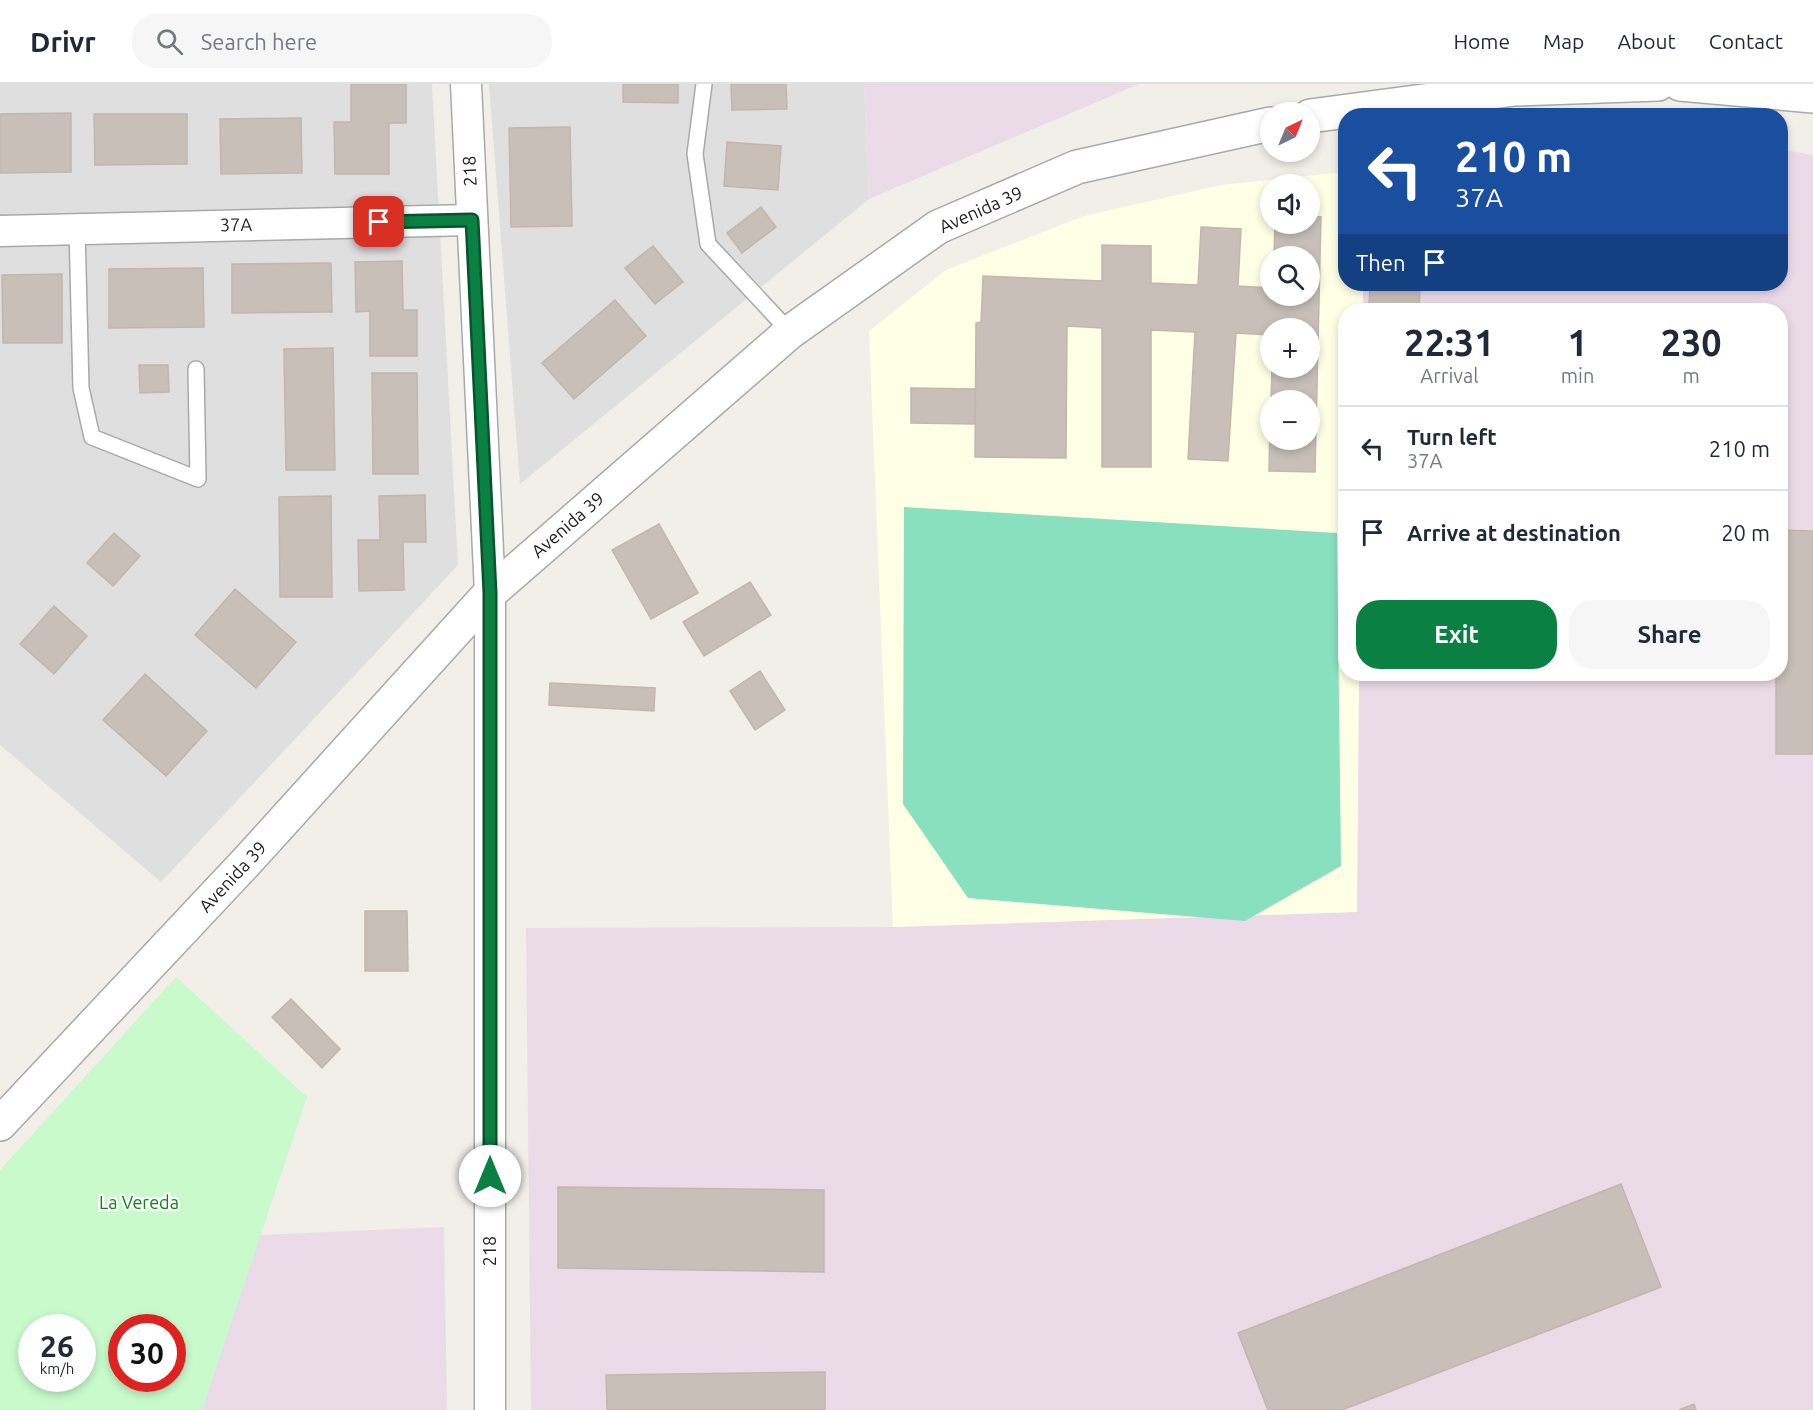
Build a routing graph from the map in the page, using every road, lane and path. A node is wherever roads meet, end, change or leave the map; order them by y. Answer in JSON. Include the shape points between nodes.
{"nodes":[{"id":1,"x":466,"y":84,"type":"edge"},
{"id":2,"x":704,"y":84,"type":"edge"},
{"id":3,"x":1658,"y":84,"type":"edge"},
{"id":4,"x":1680,"y":84,"type":"edge"},
{"id":5,"x":1813,"y":96,"type":"edge"},
{"id":6,"x":1371,"y":108,"type":"edge"},
{"id":7,"x":1338,"y":112,"type":"edge"},
{"id":8,"x":1320,"y":115,"type":"edge"},
{"id":9,"x":1260,"y":126,"type":"edge"},
{"id":10,"x":472,"y":220,"type":"junction"},
{"id":11,"x":77,"y":229,"type":"junction"},
{"id":12,"x":0,"y":231,"type":"edge"},
{"id":13,"x":790,"y":332,"type":"junction"},
{"id":14,"x":196,"y":369,"type":"dead end"},
{"id":15,"x":490,"y":593,"type":"junction"},
{"id":16,"x":0,"y":1124,"type":"edge"},
{"id":17,"x":490,"y":1410,"type":"edge"}],
"edges":[{"from":1,"to":10,"type":"street","name":"218"},
{"from":2,"to":13,"type":"lane","via":[[695,154],[708,244]]},
{"from":3,"to":6,"type":"street","via":[[1515,89]]},
{"from":4,"to":5,"type":"street"},
{"from":7,"to":8,"type":"street"},
{"from":9,"to":13,"type":"street","name":"Avenida 39","via":[[1077,167],[938,227]]},
{"from":10,"to":11,"type":"street","name":"37A"},
{"from":10,"to":15,"type":"street","name":"218"},
{"from":11,"to":12,"type":"street","name":"37A"},
{"from":11,"to":14,"type":"lane","via":[[81,388],[92,437],[198,479]]},
{"from":13,"to":15,"type":"street","name":"Avenida 39"},
{"from":15,"to":16,"type":"street","name":"Avenida 39","via":[[249,859]]},
{"from":15,"to":17,"type":"street","name":"218"}]}
